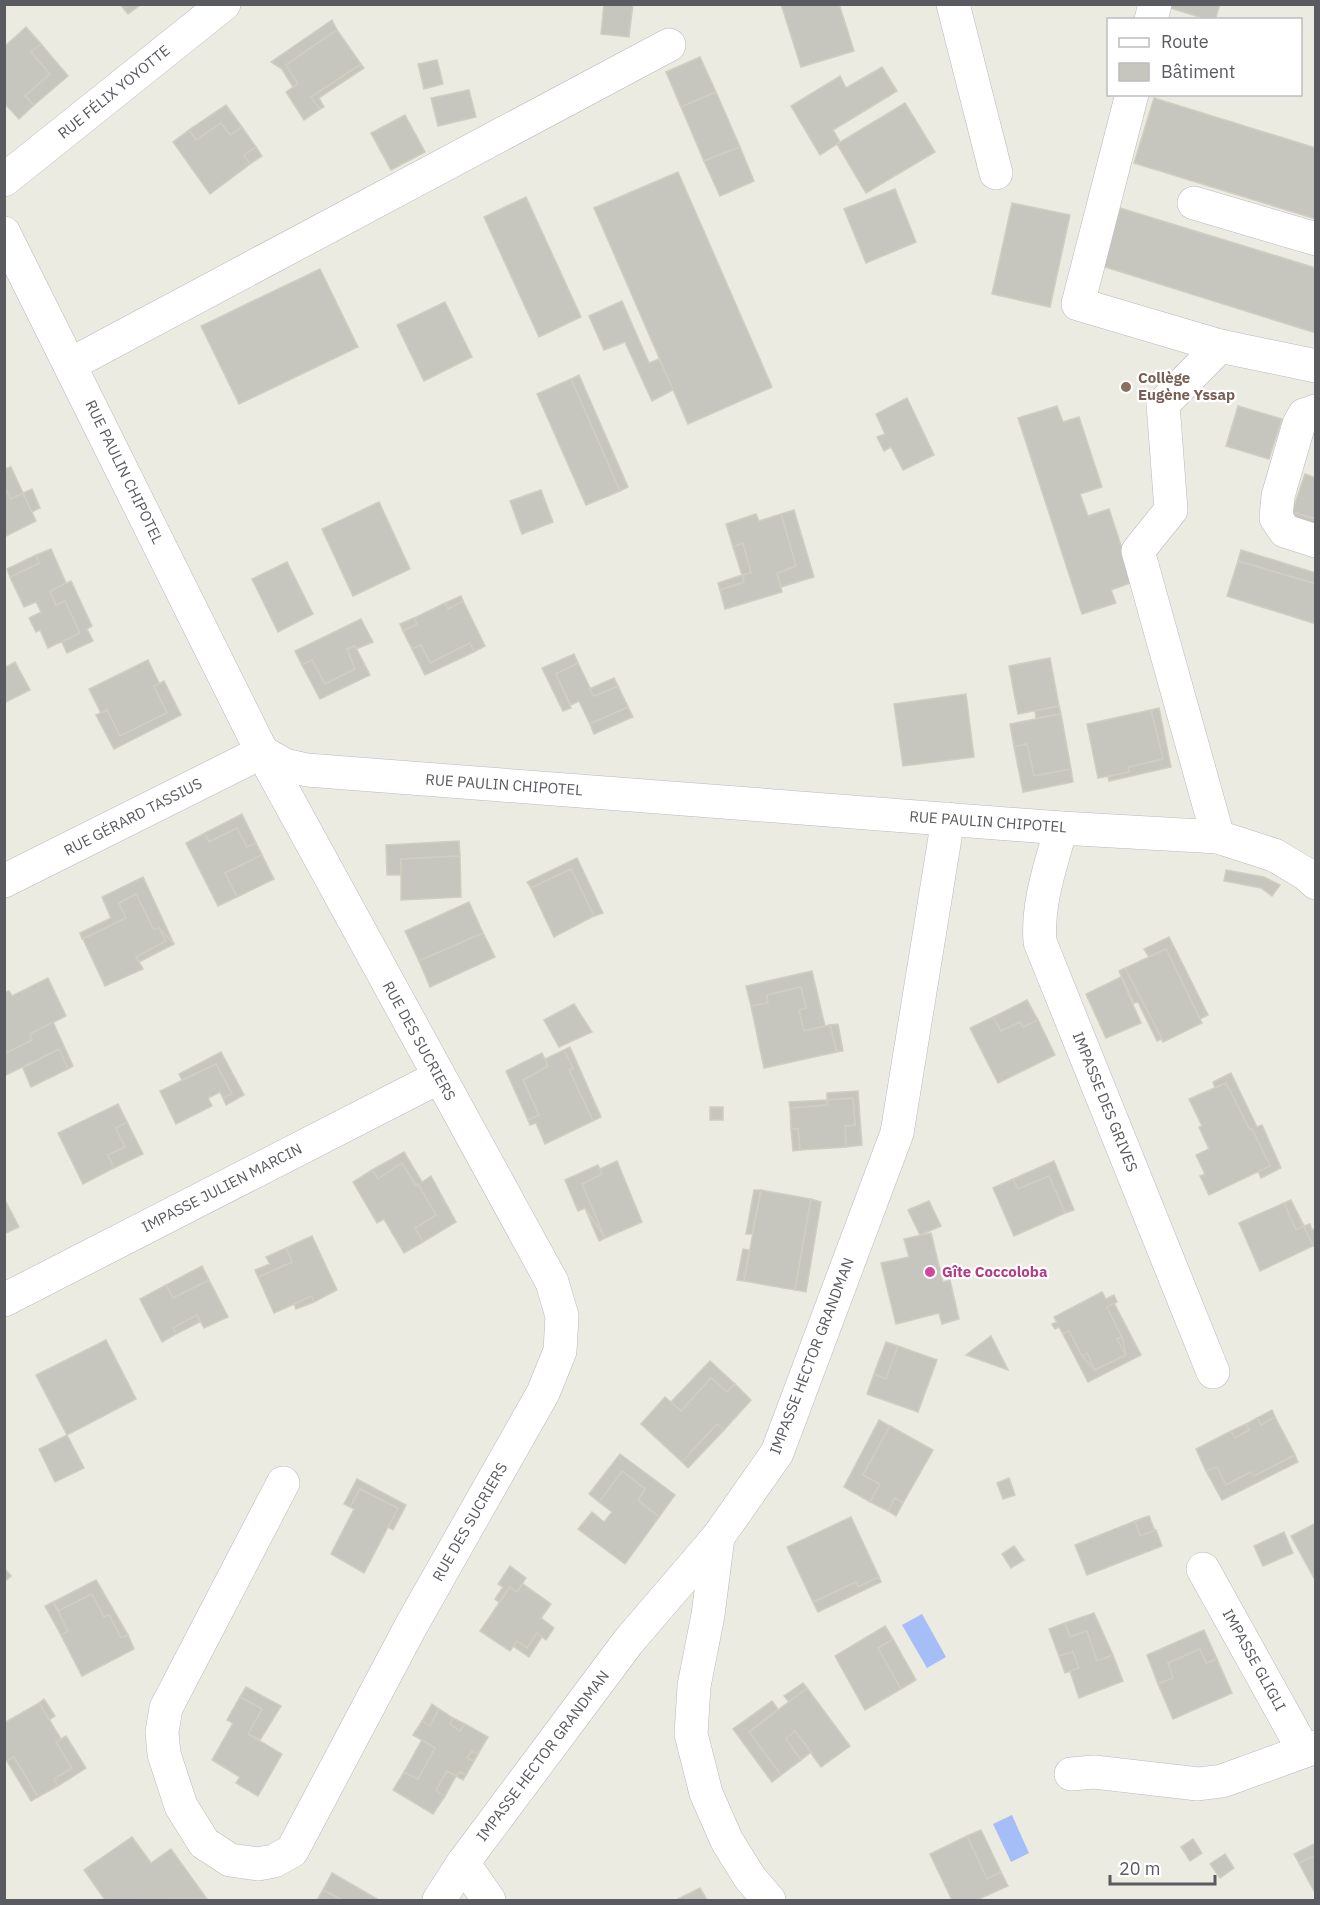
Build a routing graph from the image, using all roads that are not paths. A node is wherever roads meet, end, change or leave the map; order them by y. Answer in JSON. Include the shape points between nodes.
{"nodes":[{"id":1,"x":224,"y":4,"type":"edge"},
{"id":2,"x":953,"y":4,"type":"edge"},
{"id":3,"x":669,"y":45,"type":"dead end"},
{"id":4,"x":1131,"y":96,"type":"edge"},
{"id":5,"x":996,"y":173,"type":"dead end"},
{"id":6,"x":4,"y":180,"type":"edge"},
{"id":7,"x":1194,"y":203,"type":"dead end"},
{"id":8,"x":4,"y":233,"type":"edge"},
{"id":9,"x":1316,"y":239,"type":"edge"},
{"id":10,"x":1220,"y":346,"type":"junction"},
{"id":11,"x":71,"y":364,"type":"junction"},
{"id":12,"x":1316,"y":366,"type":"edge"},
{"id":13,"x":1316,"y":411,"type":"edge"},
{"id":14,"x":1316,"y":541,"type":"edge"},
{"id":15,"x":262,"y":752,"type":"junction"},
{"id":16,"x":948,"y":819,"type":"junction"},
{"id":17,"x":1061,"y":828,"type":"junction"},
{"id":18,"x":1218,"y":837,"type":"junction"},
{"id":19,"x":4,"y":881,"type":"edge"},
{"id":20,"x":1316,"y":883,"type":"edge"},
{"id":21,"x":439,"y":1077,"type":"junction"},
{"id":22,"x":4,"y":1300,"type":"edge"},
{"id":23,"x":1213,"y":1372,"type":"dead end"},
{"id":24,"x":283,"y":1483,"type":"dead end"},
{"id":25,"x":718,"y":1537,"type":"junction"},
{"id":26,"x":1203,"y":1569,"type":"dead end"},
{"id":27,"x":1310,"y":1749,"type":"edge"},
{"id":28,"x":1071,"y":1774,"type":"dead end"},
{"id":29,"x":463,"y":1863,"type":"junction"},
{"id":30,"x":439,"y":1900,"type":"edge"},
{"id":31,"x":489,"y":1900,"type":"edge"},
{"id":32,"x":769,"y":1900,"type":"edge"}],
"edges":[{"from":1,"to":6,"type":"street","name":"RUE FÉLIX YOYOTTE"},
{"from":2,"to":5,"type":"street"},
{"from":3,"to":11,"type":"street"},
{"from":4,"to":10,"type":"street","via":[[1078,304]]},
{"from":7,"to":9,"type":"street"},
{"from":8,"to":11,"type":"street","name":"RUE PAULIN CHIPOTEL"},
{"from":10,"to":12,"type":"street"},
{"from":10,"to":18,"type":"street","via":[[1163,404],[1171,510],[1138,551]]},
{"from":11,"to":15,"type":"street","name":"RUE PAULIN CHIPOTEL"},
{"from":13,"to":14,"type":"street","via":[[1304,415],[1299,424],[1278,496],[1276,518],[1285,531]]},
{"from":15,"to":16,"type":"street","name":"RUE PAULIN CHIPOTEL","via":[[285,765],[307,770]]},
{"from":15,"to":19,"type":"street","name":"RUE GÉRARD TASSIUS"},
{"from":15,"to":21,"type":"street","name":"RUE DES SUCRIERS"},
{"from":16,"to":17,"type":"street","name":"RUE PAULIN CHIPOTEL"},
{"from":16,"to":25,"type":"street","name":"IMPASSE HECTOR GRANDMAN","via":[[897,1133],[777,1453]]},
{"from":17,"to":18,"type":"street","name":"RUE PAULIN CHIPOTEL"},
{"from":17,"to":23,"type":"street","name":"IMPASSE DES GRIVES","via":[[1042,898],[1040,942]]},
{"from":18,"to":20,"type":"street","name":"RUE PAULIN CHIPOTEL","via":[[1274,855]]},
{"from":21,"to":22,"type":"street","name":"IMPASSE JULIEN MARCIN"},
{"from":21,"to":24,"type":"street","name":"RUE DES SUCRIERS","via":[[552,1282],[562,1316],[560,1351],[543,1393],[411,1626],[292,1851],[258,1864],[230,1860],[204,1843],[181,1806],[164,1754],[162,1732],[166,1708]]},
{"from":25,"to":29,"type":"street","name":"IMPASSE HECTOR GRANDMAN","via":[[628,1642]]},
{"from":25,"to":32,"type":"street","via":[[694,1686],[691,1734],[706,1793],[727,1841]]},
{"from":26,"to":27,"type":"street","name":"IMPASSE GLIGLI"},
{"from":27,"to":28,"type":"street","via":[[1222,1781],[1198,1784],[1094,1772]]},
{"from":29,"to":30,"type":"street","name":"IMPASSE HECTOR GRANDMAN"},
{"from":29,"to":31,"type":"street"}]}
